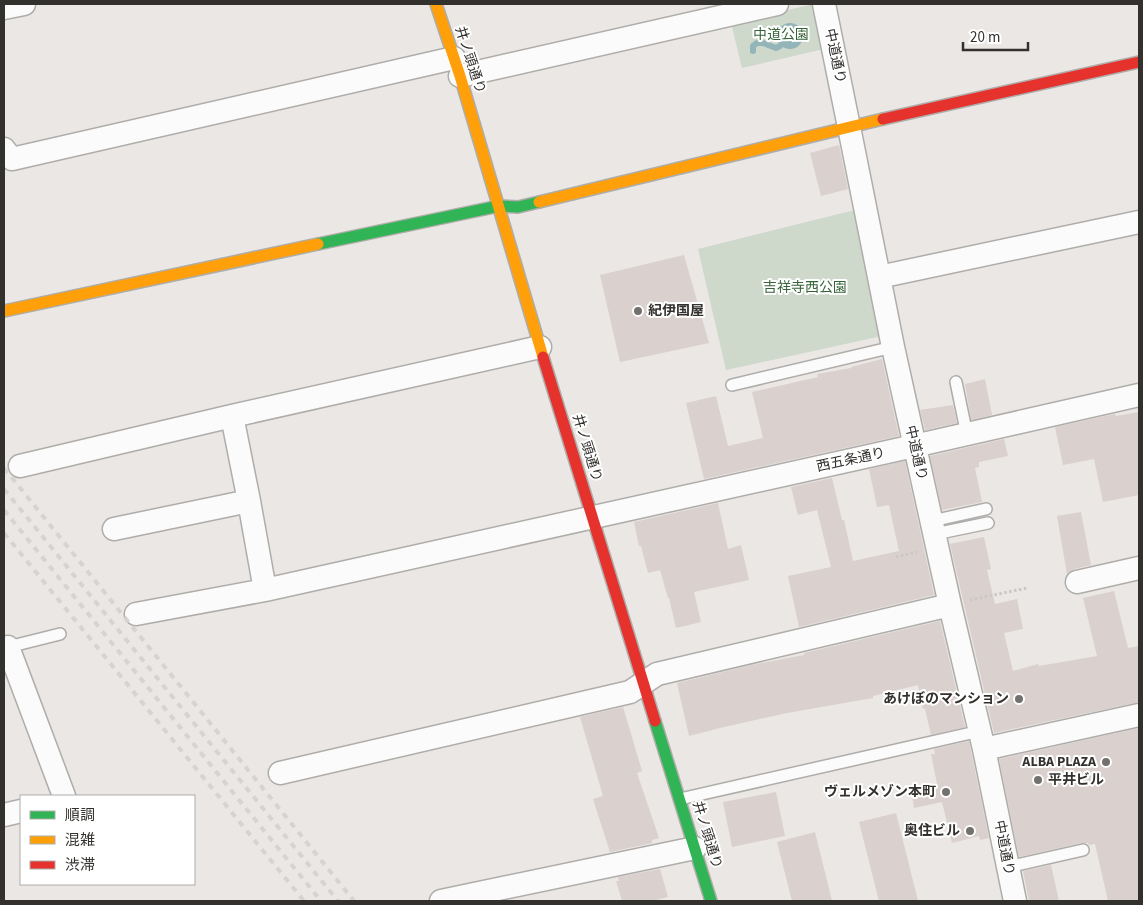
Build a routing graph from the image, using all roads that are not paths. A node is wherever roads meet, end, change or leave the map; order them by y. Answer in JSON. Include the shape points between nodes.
{"nodes":[{"id":1,"x":24,"y":4,"type":"edge"},
{"id":2,"x":436,"y":4,"type":"edge"},
{"id":3,"x":777,"y":4,"type":"edge"},
{"id":4,"x":824,"y":4,"type":"edge"},
{"id":5,"x":4,"y":8,"type":"edge"},
{"id":6,"x":1139,"y":62,"type":"edge"},
{"id":7,"x":457,"y":67,"type":"junction"},
{"id":8,"x":849,"y":127,"type":"junction"},
{"id":9,"x":4,"y":149,"type":"edge"},
{"id":10,"x":499,"y":206,"type":"junction"},
{"id":11,"x":1139,"y":222,"type":"edge"},
{"id":12,"x":880,"y":277,"type":"junction"},
{"id":13,"x":4,"y":311,"type":"edge"},
{"id":14,"x":540,"y":347,"type":"junction"},
{"id":15,"x":893,"y":347,"type":"junction"},
{"id":16,"x":956,"y":382,"type":"dead end"},
{"id":17,"x":732,"y":385,"type":"dead end"},
{"id":18,"x":1139,"y":395,"type":"edge"},
{"id":19,"x":232,"y":416,"type":"junction"},
{"id":20,"x":966,"y":435,"type":"junction"},
{"id":21,"x":914,"y":446,"type":"junction"},
{"id":22,"x":20,"y":466,"type":"dead end"},
{"id":23,"x":249,"y":501,"type":"junction"},
{"id":24,"x":986,"y":509,"type":"dead end"},
{"id":25,"x":593,"y":518,"type":"junction"},
{"id":26,"x":988,"y":523,"type":"dead end"},
{"id":27,"x":933,"y":527,"type":"junction"},
{"id":28,"x":114,"y":529,"type":"dead end"},
{"id":29,"x":1139,"y":568,"type":"edge"},
{"id":30,"x":1077,"y":582,"type":"dead end"},
{"id":31,"x":265,"y":590,"type":"junction"},
{"id":32,"x":950,"y":605,"type":"junction"},
{"id":33,"x":136,"y":614,"type":"dead end"},
{"id":34,"x":60,"y":634,"type":"dead end"},
{"id":35,"x":6,"y":647,"type":"edge"},
{"id":36,"x":644,"y":683,"type":"junction"},
{"id":37,"x":1139,"y":715,"type":"edge"},
{"id":38,"x":982,"y":740,"type":"junction"},
{"id":39,"x":280,"y":773,"type":"dead end"},
{"id":40,"x":64,"y":795,"type":"edge"},
{"id":41,"x":680,"y":799,"type":"junction"},
{"id":42,"x":20,"y":812,"type":"edge"},
{"id":43,"x":4,"y":815,"type":"edge"},
{"id":44,"x":695,"y":848,"type":"junction"},
{"id":45,"x":1083,"y":850,"type":"dead end"},
{"id":46,"x":1008,"y":867,"type":"junction"},
{"id":47,"x":441,"y":901,"type":"edge"},
{"id":48,"x":711,"y":901,"type":"edge"},
{"id":49,"x":1015,"y":901,"type":"edge"}],
"edges":[{"from":1,"to":5,"type":"street"},
{"from":2,"to":7,"type":"street","name":"井ノ頭通り"},
{"from":3,"to":7,"type":"street"},
{"from":4,"to":8,"type":"street","name":"中道通り"},
{"from":6,"to":8,"type":"street"},
{"from":7,"to":9,"type":"street","via":[[12,159]]},
{"from":7,"to":10,"type":"street","name":"井ノ頭通り"},
{"from":8,"to":10,"type":"street","via":[[518,207]]},
{"from":8,"to":12,"type":"street","name":"中道通り"},
{"from":10,"to":13,"type":"street"},
{"from":10,"to":14,"type":"street","name":"井ノ頭通り"},
{"from":11,"to":12,"type":"street"},
{"from":12,"to":15,"type":"street","name":"中道通り"},
{"from":14,"to":19,"type":"street"},
{"from":14,"to":25,"type":"street","name":"井ノ頭通り"},
{"from":15,"to":17,"type":"lane"},
{"from":15,"to":21,"type":"street","name":"中道通り"},
{"from":16,"to":20,"type":"lane"},
{"from":18,"to":20,"type":"street","name":"西五条通り"},
{"from":19,"to":22,"type":"street"},
{"from":19,"to":23,"type":"street"},
{"from":20,"to":21,"type":"street","name":"西五条通り"},
{"from":21,"to":25,"type":"street","name":"西五条通り"},
{"from":21,"to":27,"type":"street","name":"中道通り"},
{"from":23,"to":28,"type":"street"},
{"from":23,"to":31,"type":"street"},
{"from":24,"to":27,"type":"lane"},
{"from":25,"to":31,"type":"street","name":"西五条通り"},
{"from":25,"to":36,"type":"street","name":"井ノ頭通り"},
{"from":26,"to":27,"type":"lane"},
{"from":27,"to":32,"type":"street","name":"中道通り"},
{"from":29,"to":30,"type":"street"},
{"from":31,"to":33,"type":"street","name":"西五条通り"},
{"from":32,"to":36,"type":"street","via":[[657,674]]},
{"from":32,"to":38,"type":"street","name":"中道通り"},
{"from":34,"to":35,"type":"lane"},
{"from":35,"to":40,"type":"street"},
{"from":36,"to":39,"type":"street","via":[[630,692]]},
{"from":36,"to":41,"type":"street","name":"井ノ頭通り"},
{"from":37,"to":38,"type":"street"},
{"from":38,"to":41,"type":"lane"},
{"from":38,"to":46,"type":"street","name":"中道通り"},
{"from":41,"to":44,"type":"street","name":"井ノ頭通り"},
{"from":42,"to":43,"type":"street"},
{"from":44,"to":47,"type":"street"},
{"from":44,"to":48,"type":"street","name":"井ノ頭通り"},
{"from":45,"to":46,"type":"lane"},
{"from":46,"to":49,"type":"street","name":"中道通り"}]}
